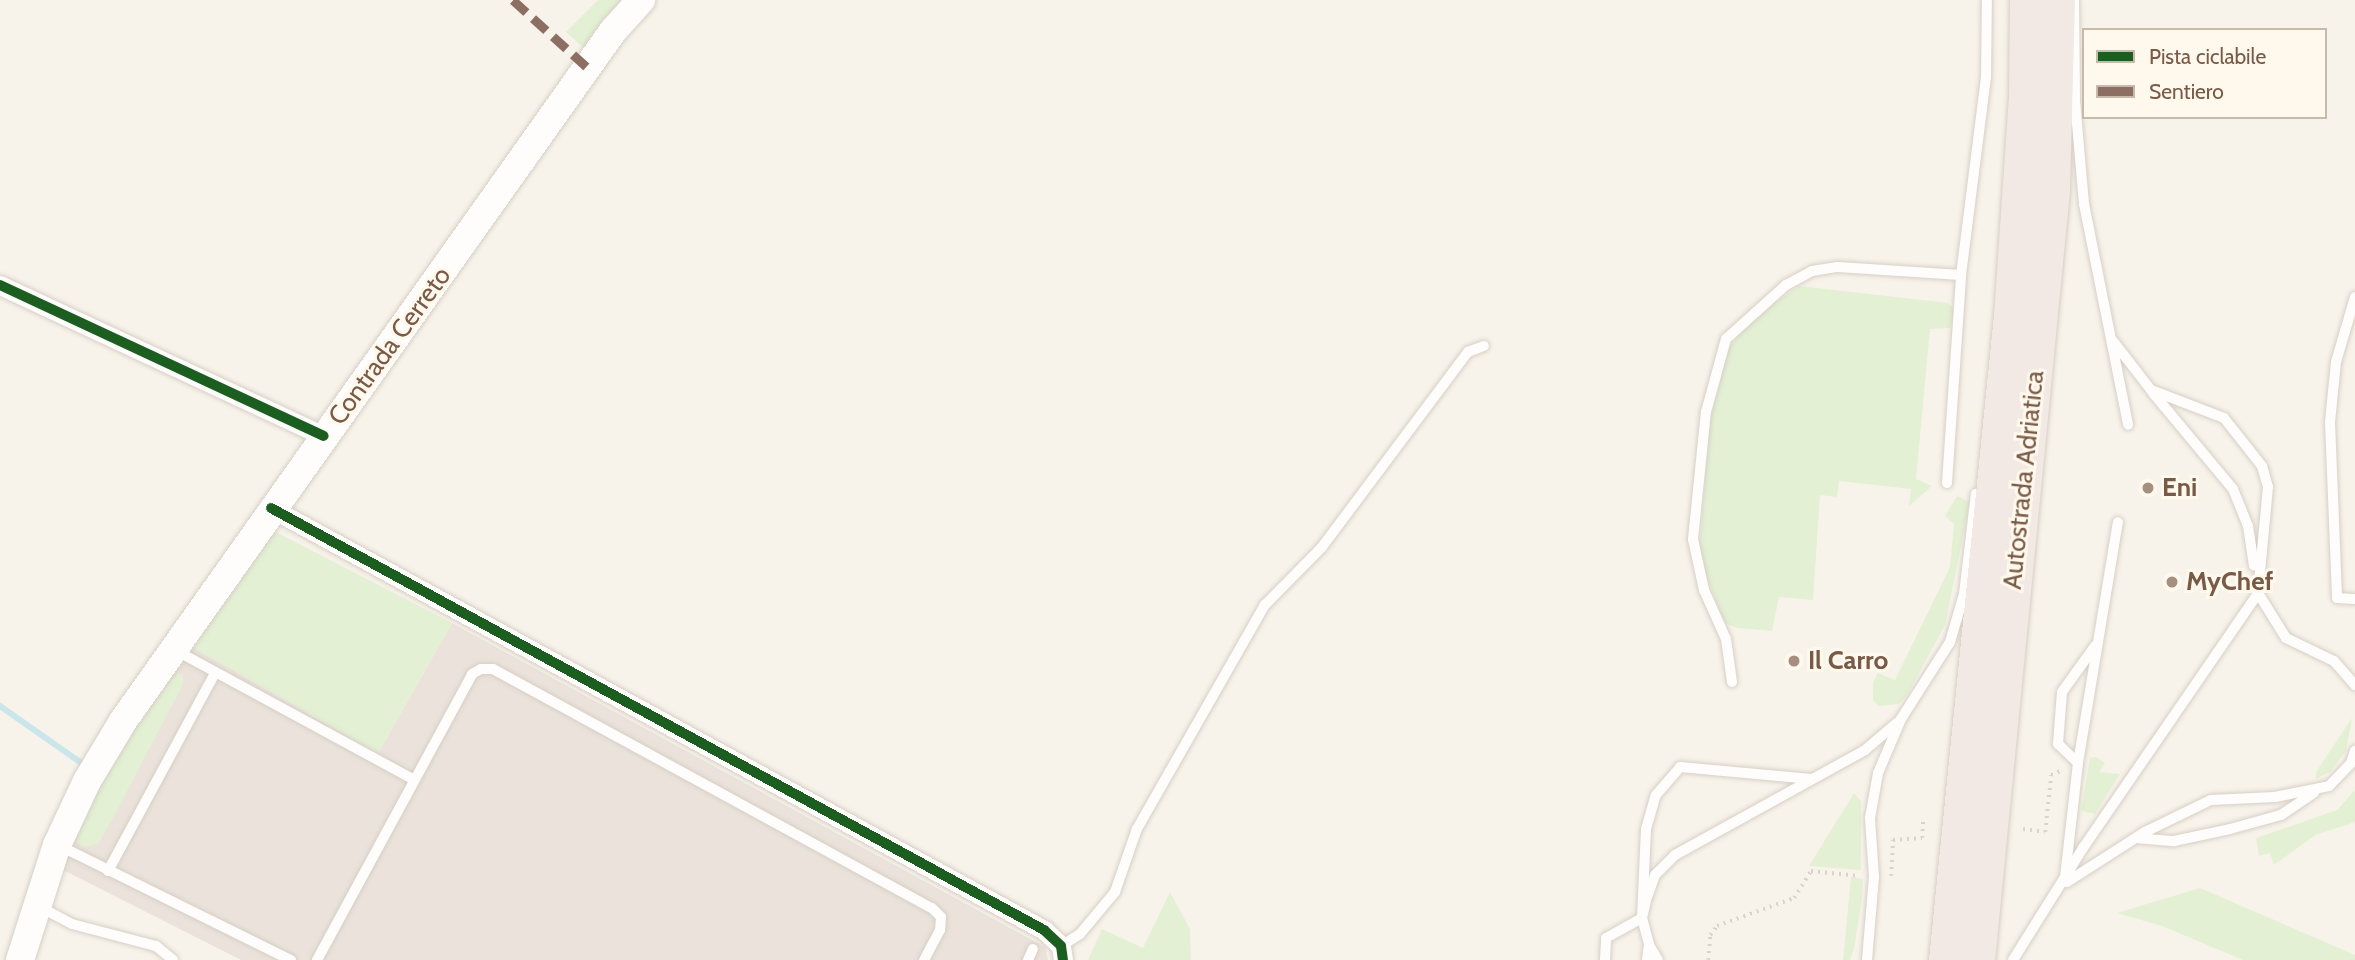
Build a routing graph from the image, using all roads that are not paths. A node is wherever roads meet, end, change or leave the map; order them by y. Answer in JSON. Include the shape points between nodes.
{"nodes":[{"id":1,"x":641,"y":0,"type":"edge"},
{"id":2,"x":1987,"y":0,"type":"edge"},
{"id":3,"x":2028,"y":0,"type":"edge"},
{"id":4,"x":2056,"y":0,"type":"edge"},
{"id":5,"x":2074,"y":0,"type":"edge"},
{"id":6,"x":1961,"y":275,"type":"junction"},
{"id":7,"x":0,"y":285,"type":"edge"},
{"id":8,"x":2355,"y":297,"type":"edge"},
{"id":9,"x":2113,"y":341,"type":"junction"},
{"id":10,"x":1485,"y":346,"type":"dead end"},
{"id":11,"x":2151,"y":390,"type":"junction"},
{"id":12,"x":2128,"y":425,"type":"dead end"},
{"id":13,"x":324,"y":436,"type":"junction"},
{"id":14,"x":1947,"y":482,"type":"dead end"},
{"id":15,"x":1977,"y":485,"type":"dead end"},
{"id":16,"x":271,"y":508,"type":"junction"},
{"id":17,"x":2118,"y":522,"type":"dead end"},
{"id":18,"x":2256,"y":580,"type":"junction"},
{"id":19,"x":2258,"y":593,"type":"junction"},
{"id":20,"x":2355,"y":599,"type":"edge"},
{"id":21,"x":2097,"y":643,"type":"junction"},
{"id":22,"x":172,"y":649,"type":"junction"},
{"id":23,"x":215,"y":673,"type":"junction"},
{"id":24,"x":1732,"y":681,"type":"dead end"},
{"id":25,"x":2355,"y":685,"type":"edge"},
{"id":26,"x":1901,"y":719,"type":"junction"},
{"id":27,"x":2355,"y":751,"type":"edge"},
{"id":28,"x":2078,"y":763,"type":"junction"},
{"id":29,"x":1812,"y":779,"type":"junction"},
{"id":30,"x":414,"y":780,"type":"junction"},
{"id":31,"x":2318,"y":790,"type":"junction"},
{"id":32,"x":2135,"y":838,"type":"junction"},
{"id":33,"x":57,"y":845,"type":"junction"},
{"id":34,"x":108,"y":871,"type":"junction"},
{"id":35,"x":2064,"y":884,"type":"junction"},
{"id":36,"x":37,"y":905,"type":"junction"},
{"id":37,"x":1642,"y":918,"type":"junction"},
{"id":38,"x":1649,"y":944,"type":"junction"},
{"id":39,"x":1033,"y":949,"type":"dead end"},
{"id":40,"x":1063,"y":953,"type":"edge"},
{"id":41,"x":20,"y":960,"type":"edge"},
{"id":42,"x":173,"y":960,"type":"edge"},
{"id":43,"x":291,"y":960,"type":"edge"},
{"id":44,"x":317,"y":960,"type":"edge"},
{"id":45,"x":924,"y":960,"type":"edge"},
{"id":46,"x":1028,"y":960,"type":"edge"},
{"id":47,"x":1605,"y":960,"type":"edge"},
{"id":48,"x":1647,"y":960,"type":"edge"},
{"id":49,"x":1658,"y":960,"type":"edge"},
{"id":50,"x":1867,"y":960,"type":"edge"},
{"id":51,"x":1947,"y":960,"type":"edge"},
{"id":52,"x":1976,"y":960,"type":"edge"},
{"id":53,"x":2013,"y":960,"type":"edge"}],
"edges":[{"from":1,"to":13,"type":"main road","name":"Contrada Cerreto","via":[[613,31],[392,347]]},
{"from":2,"to":6,"type":"lane","via":[[1986,77]]},
{"from":3,"to":51,"type":"highway","name":"Autostrada Adriatica","via":[[2023,170]]},
{"from":4,"to":52,"type":"highway","name":"Autostrada Adriatica","via":[[2050,202]]},
{"from":5,"to":9,"type":"lane","via":[[2075,101],[2084,204]]},
{"from":6,"to":14,"type":"lane"},
{"from":6,"to":24,"type":"lane","via":[[1838,267],[1812,271],[1776,293],[1726,339],[1706,412],[1693,539],[1704,590],[1726,639]]},
{"from":7,"to":13,"type":"street"},
{"from":8,"to":20,"type":"lane","via":[[2336,362],[2330,422],[2337,598]]},
{"from":9,"to":11,"type":"lane"},
{"from":9,"to":12,"type":"lane"},
{"from":10,"to":40,"type":"lane","via":[[1468,352],[1322,547],[1265,605],[1137,830],[1115,892]]},
{"from":11,"to":18,"type":"lane","via":[[2233,489],[2248,526]]},
{"from":11,"to":18,"type":"lane","via":[[2224,418],[2262,466],[2268,487]]},
{"from":13,"to":16,"type":"main road","name":"Contrada Cerreto"},
{"from":15,"to":26,"type":"lane","via":[[1958,619],[1940,662]]},
{"from":16,"to":22,"type":"main road","name":"Contrada Cerreto"},
{"from":16,"to":40,"type":"street","via":[[1044,930]]},
{"from":17,"to":21,"type":"lane"},
{"from":18,"to":19,"type":"lane"},
{"from":19,"to":25,"type":"lane","via":[[2286,638],[2334,661]]},
{"from":19,"to":35,"type":"lane","via":[[2083,848]]},
{"from":21,"to":28,"type":"lane"},
{"from":21,"to":28,"type":"lane","via":[[2062,692],[2058,744]]},
{"from":22,"to":23,"type":"lane"},
{"from":22,"to":33,"type":"main road","name":"Contrada Cerreto","via":[[87,781]]},
{"from":23,"to":30,"type":"lane"},
{"from":23,"to":34,"type":"lane"},
{"from":26,"to":29,"type":"lane","via":[[1865,750]]},
{"from":26,"to":50,"type":"lane","via":[[1876,784],[1870,818],[1874,877]]},
{"from":27,"to":31,"type":"lane","via":[[2339,779]]},
{"from":28,"to":35,"type":"lane"},
{"from":29,"to":37,"type":"lane","via":[[1675,855],[1655,875]]},
{"from":29,"to":37,"type":"lane","via":[[1680,767],[1656,795],[1646,829]]},
{"from":30,"to":44,"type":"lane"},
{"from":30,"to":45,"type":"lane","via":[[472,674],[493,669],[932,908],[941,917],[940,930]]},
{"from":31,"to":32,"type":"lane","via":[[2211,800]]},
{"from":31,"to":32,"type":"lane","via":[[2281,815],[2230,829],[2174,841]]},
{"from":32,"to":35,"type":"lane"},
{"from":33,"to":34,"type":"lane"},
{"from":33,"to":36,"type":"main road","name":"Contrada Cerreto"},
{"from":34,"to":43,"type":"lane"},
{"from":35,"to":53,"type":"lane"},
{"from":36,"to":41,"type":"main road","name":"Contrada Cerreto"},
{"from":36,"to":42,"type":"lane","via":[[72,924],[156,946]]},
{"from":37,"to":38,"type":"lane"},
{"from":37,"to":47,"type":"lane","via":[[1606,938]]},
{"from":38,"to":48,"type":"lane"},
{"from":38,"to":49,"type":"lane"},
{"from":39,"to":46,"type":"lane"}]}
